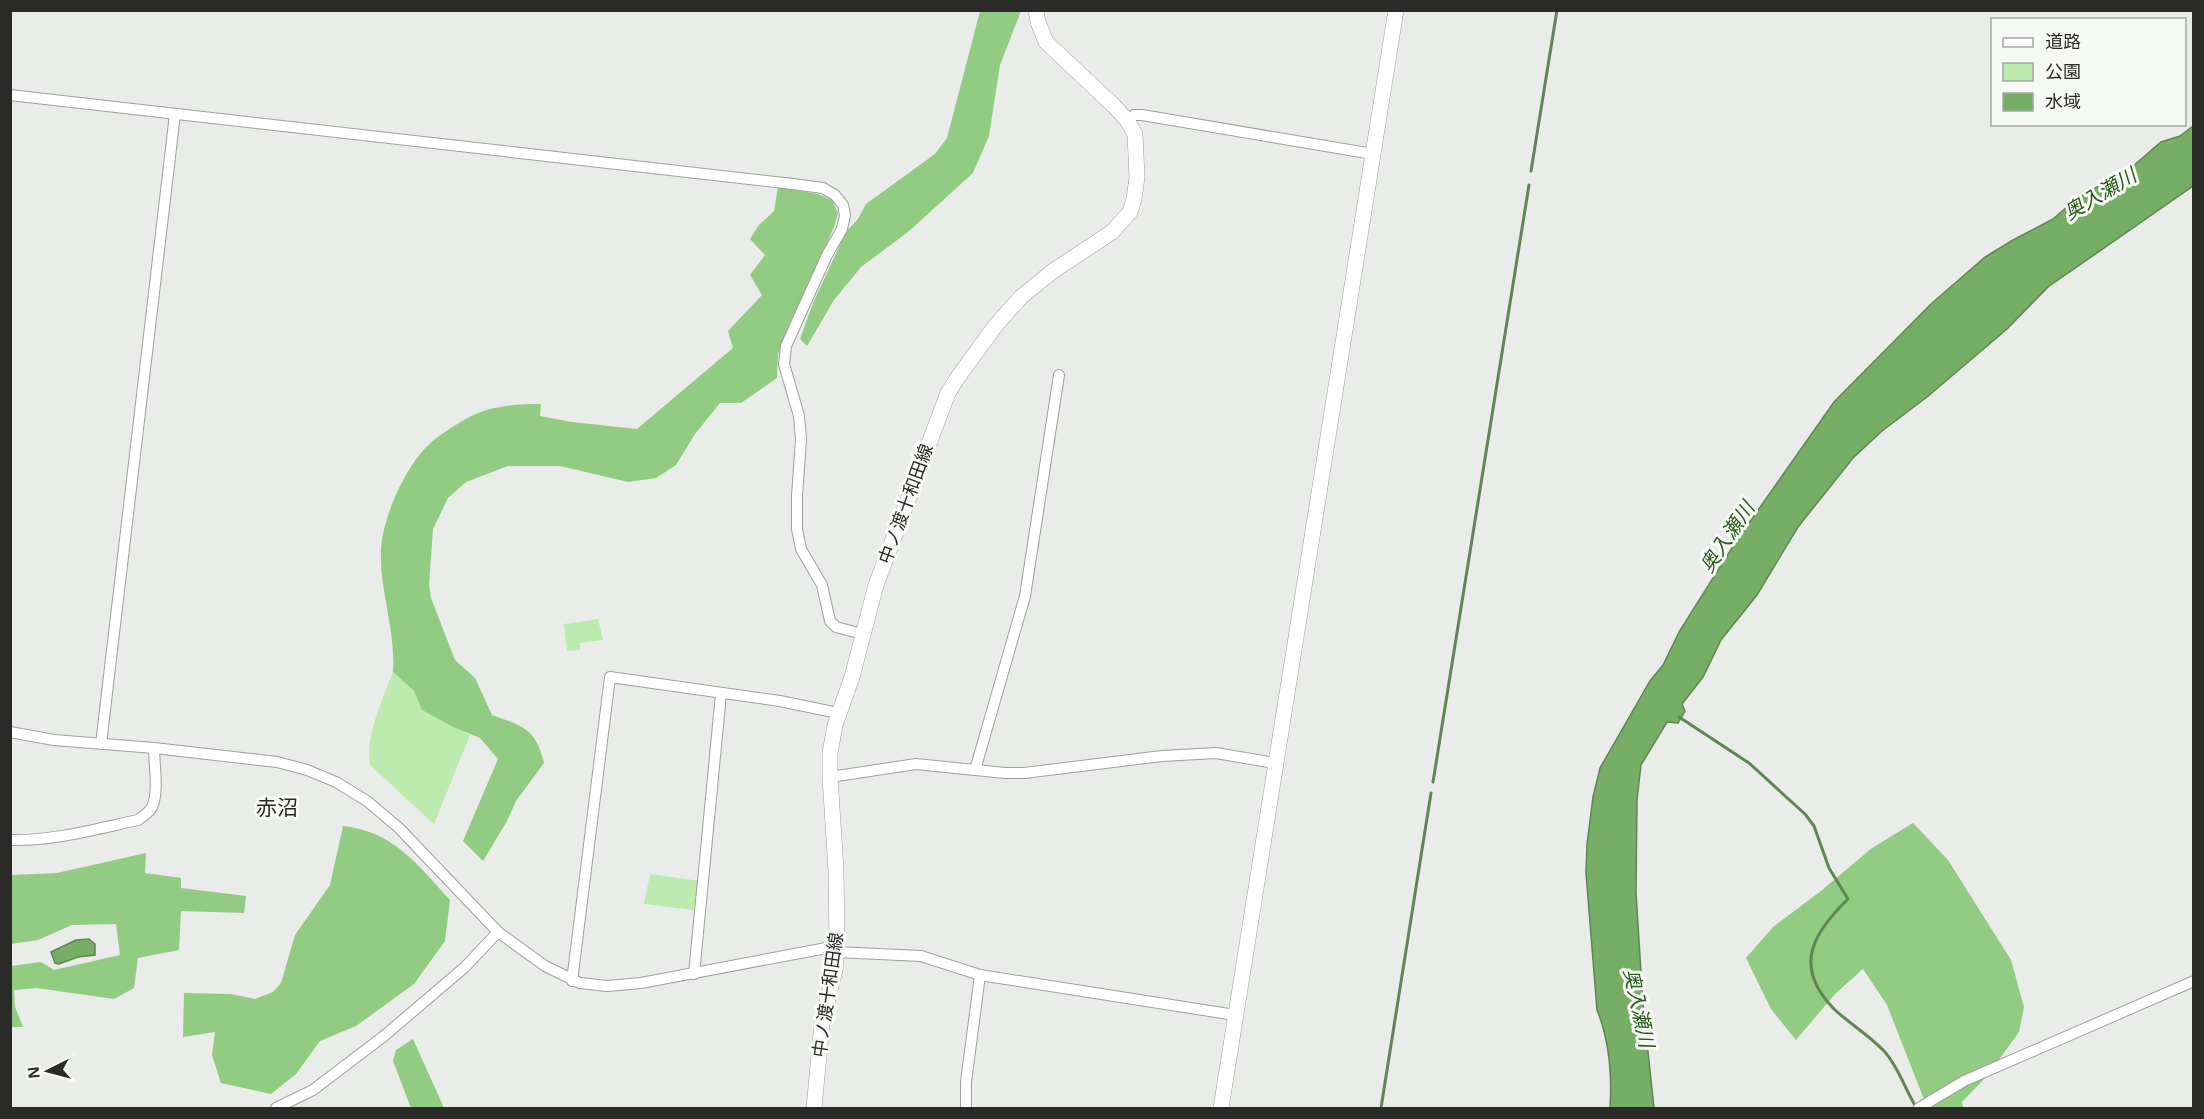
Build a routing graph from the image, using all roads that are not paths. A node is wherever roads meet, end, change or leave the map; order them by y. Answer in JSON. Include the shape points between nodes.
{"nodes":[{"id":1,"x":1036,"y":10,"type":"edge"},
{"id":2,"x":1395,"y":10,"type":"edge"},
{"id":3,"x":10,"y":95,"type":"edge"},
{"id":4,"x":175,"y":114,"type":"junction"},
{"id":5,"x":1126,"y":120,"type":"junction"},
{"id":6,"x":1373,"y":154,"type":"junction"},
{"id":7,"x":1059,"y":375,"type":"dead end"},
{"id":8,"x":862,"y":634,"type":"junction"},
{"id":9,"x":721,"y":694,"type":"junction"},
{"id":10,"x":838,"y":712,"type":"junction"},
{"id":11,"x":10,"y":732,"type":"edge"},
{"id":12,"x":101,"y":744,"type":"junction"},
{"id":13,"x":154,"y":748,"type":"junction"},
{"id":14,"x":1274,"y":763,"type":"junction"},
{"id":15,"x":975,"y":770,"type":"junction"},
{"id":16,"x":830,"y":777,"type":"junction"},
{"id":17,"x":10,"y":840,"type":"edge"},
{"id":18,"x":498,"y":932,"type":"junction"},
{"id":19,"x":837,"y":949,"type":"junction"},
{"id":20,"x":694,"y":974,"type":"junction"},
{"id":21,"x":980,"y":975,"type":"junction"},
{"id":22,"x":572,"y":981,"type":"junction"},
{"id":23,"x":2193,"y":981,"type":"edge"},
{"id":24,"x":1235,"y":1015,"type":"junction"},
{"id":25,"x":276,"y":1108,"type":"edge"},
{"id":26,"x":814,"y":1108,"type":"edge"},
{"id":27,"x":966,"y":1108,"type":"edge"},
{"id":28,"x":1221,"y":1108,"type":"edge"},
{"id":29,"x":1919,"y":1108,"type":"edge"}],
"edges":[{"from":1,"to":5,"type":"main road","name":"中ノ渡十和田線","via":[[1046,42]]},
{"from":2,"to":6,"type":"main road"},
{"from":3,"to":4,"type":"street"},
{"from":4,"to":8,"type":"street","via":[[793,184],[823,188],[835,195],[843,205],[842,229],[786,346],[784,364],[799,416],[797,529],[801,549],[822,585],[830,621],[836,627]]},
{"from":4,"to":12,"type":"street"},
{"from":5,"to":6,"type":"street","via":[[1142,115]]},
{"from":5,"to":8,"type":"main road","name":"中ノ渡十和田線","via":[[1137,142],[1137,177],[1130,212],[1112,232],[1022,297],[958,377],[921,464]]},
{"from":6,"to":14,"type":"main road"},
{"from":7,"to":15,"type":"street","via":[[1025,596]]},
{"from":8,"to":10,"type":"main road","name":"中ノ渡十和田線","via":[[852,677]]},
{"from":9,"to":10,"type":"street"},
{"from":9,"to":20,"type":"street"},
{"from":9,"to":22,"type":"street","via":[[610,677]]},
{"from":10,"to":16,"type":"main road","name":"中ノ渡十和田線"},
{"from":11,"to":12,"type":"street"},
{"from":12,"to":13,"type":"street"},
{"from":13,"to":17,"type":"street","via":[[153,806],[138,820],[53,838]]},
{"from":13,"to":18,"type":"street","via":[[277,762],[336,782],[399,828]]},
{"from":14,"to":15,"type":"street","via":[[1216,753],[1024,773]]},
{"from":14,"to":24,"type":"main road"},
{"from":15,"to":16,"type":"street","via":[[916,764]]},
{"from":16,"to":19,"type":"main road","name":"中ノ渡十和田線"},
{"from":18,"to":22,"type":"street"},
{"from":18,"to":25,"type":"street","via":[[465,967],[384,1036],[313,1090]]},
{"from":19,"to":20,"type":"street"},
{"from":19,"to":21,"type":"street","via":[[921,956]]},
{"from":19,"to":26,"type":"main road","name":"中ノ渡十和田線","via":[[822,1023]]},
{"from":20,"to":22,"type":"street","via":[[619,986]]},
{"from":21,"to":24,"type":"street"},
{"from":21,"to":27,"type":"street"},
{"from":23,"to":29,"type":"street","via":[[1964,1081]]},
{"from":24,"to":28,"type":"main road"}]}
